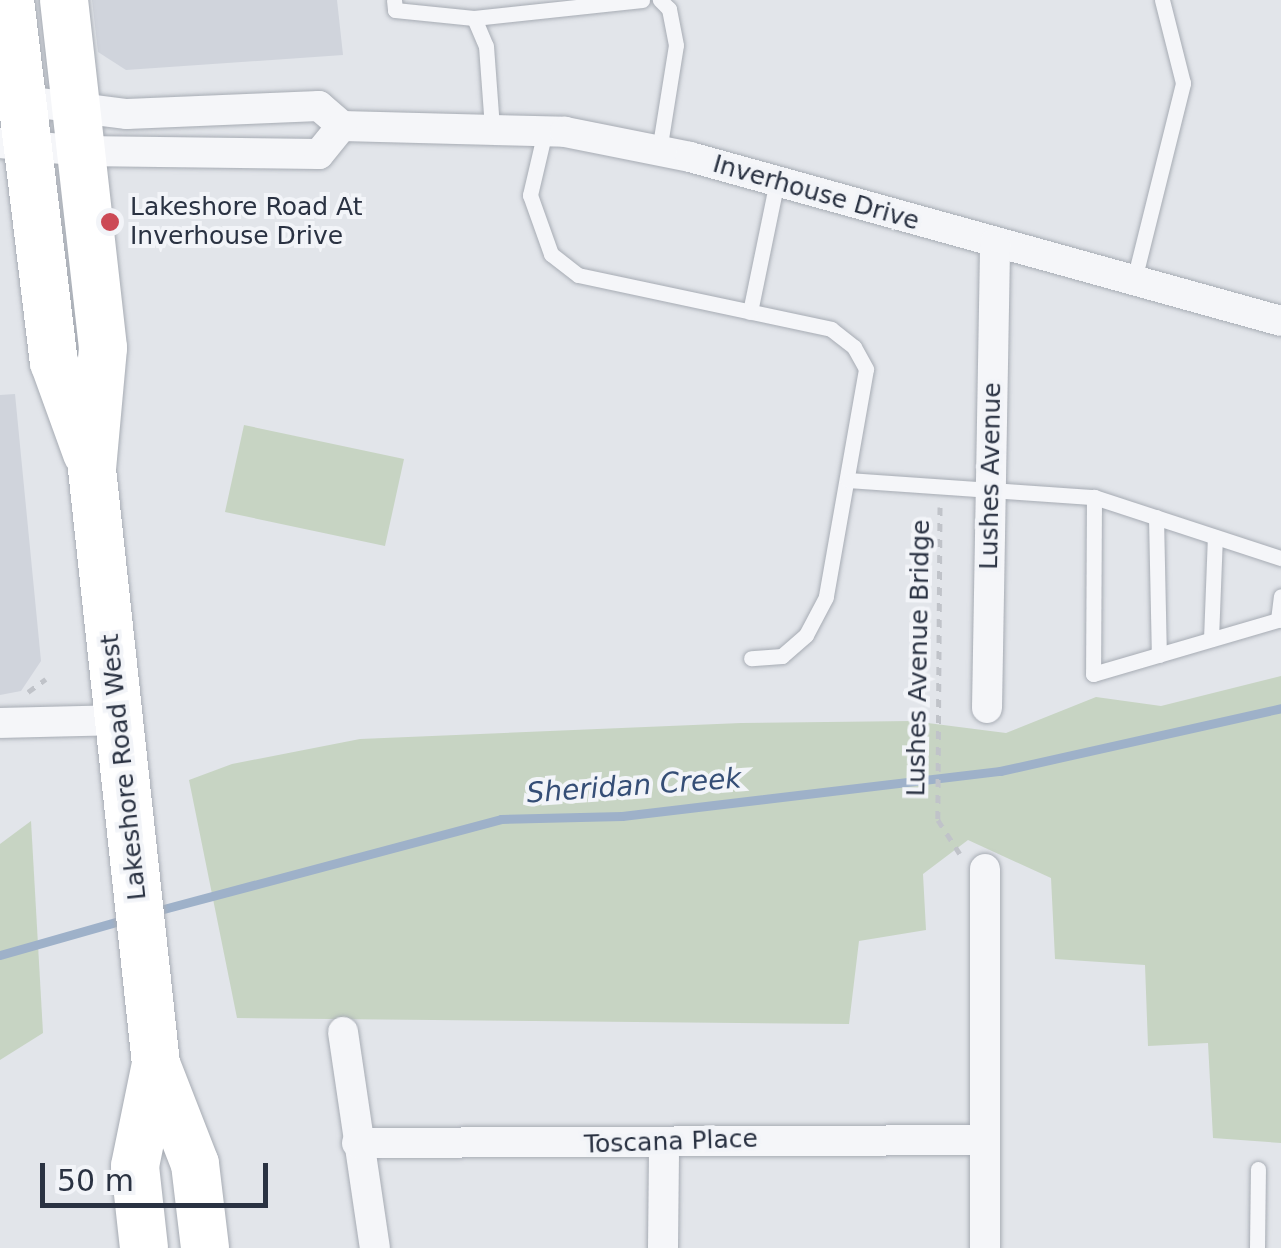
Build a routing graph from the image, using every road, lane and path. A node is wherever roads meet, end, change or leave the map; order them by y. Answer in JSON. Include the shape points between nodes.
{"nodes":[{"id":1,"x":10,"y":0,"type":"edge"},
{"id":2,"x":64,"y":0,"type":"edge"},
{"id":3,"x":394,"y":0,"type":"edge"},
{"id":4,"x":642,"y":0,"type":"edge"},
{"id":5,"x":660,"y":0,"type":"edge"},
{"id":6,"x":1162,"y":0,"type":"edge"},
{"id":7,"x":474,"y":18,"type":"junction"},
{"id":8,"x":10,"y":99,"type":"edge"},
{"id":9,"x":342,"y":126,"type":"junction"},
{"id":10,"x":492,"y":128,"type":"junction"},
{"id":11,"x":78,"y":131,"type":"junction"},
{"id":12,"x":545,"y":131,"type":"junction"},
{"id":13,"x":13,"y":145,"type":"edge"},
{"id":14,"x":659,"y":151,"type":"junction"},
{"id":15,"x":777,"y":181,"type":"junction"},
{"id":16,"x":996,"y":243,"type":"junction"},
{"id":17,"x":1135,"y":276,"type":"junction"},
{"id":18,"x":750,"y":312,"type":"junction"},
{"id":19,"x":1281,"y":321,"type":"edge"},
{"id":20,"x":92,"y":469,"type":"junction"},
{"id":21,"x":848,"y":480,"type":"junction"},
{"id":22,"x":941,"y":484,"type":"junction"},
{"id":23,"x":991,"y":486,"type":"junction"},
{"id":24,"x":1094,"y":498,"type":"junction"},
{"id":25,"x":1156,"y":518,"type":"junction"},
{"id":26,"x":1215,"y":537,"type":"junction"},
{"id":27,"x":1281,"y":558,"type":"edge"},
{"id":28,"x":1281,"y":596,"type":"edge"},
{"id":29,"x":1279,"y":619,"type":"edge"},
{"id":30,"x":1211,"y":639,"type":"junction"},
{"id":31,"x":1159,"y":654,"type":"junction"},
{"id":32,"x":752,"y":658,"type":"dead end"},
{"id":33,"x":987,"y":708,"type":"dead end"},
{"id":34,"x":119,"y":720,"type":"junction"},
{"id":35,"x":0,"y":723,"type":"edge"},
{"id":36,"x":985,"y":869,"type":"joint"},
{"id":37,"x":343,"y":1032,"type":"dead end"},
{"id":38,"x":156,"y":1064,"type":"junction"},
{"id":39,"x":984,"y":1140,"type":"junction"},
{"id":40,"x":357,"y":1143,"type":"junction"},
{"id":41,"x":664,"y":1144,"type":"junction"},
{"id":42,"x":1258,"y":1169,"type":"dead end"},
{"id":43,"x":144,"y":1248,"type":"edge"},
{"id":44,"x":205,"y":1248,"type":"edge"},
{"id":45,"x":375,"y":1248,"type":"edge"},
{"id":46,"x":663,"y":1248,"type":"edge"},
{"id":47,"x":985,"y":1248,"type":"edge"},
{"id":48,"x":1257,"y":1248,"type":"edge"}],
"edges":[{"from":1,"to":8,"type":"main road","name":"Lakeshore Road West"},
{"from":2,"to":11,"type":"main road","name":"Lakeshore Road West"},
{"from":3,"to":7,"type":"lane","via":[[395,10]]},
{"from":4,"to":7,"type":"lane"},
{"from":5,"to":14,"type":"lane","via":[[676,45]]},
{"from":6,"to":17,"type":"lane","via":[[1183,83]]},
{"from":7,"to":10,"type":"lane","via":[[486,46]]},
{"from":8,"to":11,"type":"street"},
{"from":8,"to":13,"type":"main road","name":"Lakeshore Road West"},
{"from":9,"to":10,"type":"street","name":"Inverhouse Drive"},
{"from":9,"to":11,"type":"street","name":"Inverhouse Drive","via":[[319,106]]},
{"from":9,"to":11,"type":"street","via":[[319,154]]},
{"from":10,"to":12,"type":"street","name":"Inverhouse Drive"},
{"from":11,"to":13,"type":"street"},
{"from":11,"to":20,"type":"main road","name":"Lakeshore Road West","via":[[103,348]]},
{"from":12,"to":14,"type":"street","name":"Inverhouse Drive"},
{"from":12,"to":18,"type":"lane","via":[[530,195],[551,254],[578,275]]},
{"from":13,"to":20,"type":"main road","name":"Lakeshore Road West","via":[[54,362]]},
{"from":14,"to":15,"type":"street","name":"Inverhouse Drive"},
{"from":15,"to":16,"type":"street","name":"Inverhouse Drive"},
{"from":15,"to":18,"type":"lane"},
{"from":16,"to":17,"type":"street","name":"Inverhouse Drive"},
{"from":16,"to":23,"type":"street","name":"Lushes Avenue"},
{"from":17,"to":19,"type":"street","name":"Inverhouse Drive"},
{"from":18,"to":21,"type":"lane","via":[[831,329],[854,347],[866,370]]},
{"from":20,"to":34,"type":"main road","name":"Lakeshore Road West"},
{"from":21,"to":22,"type":"lane"},
{"from":21,"to":32,"type":"lane","via":[[826,597],[806,634],[782,656]]},
{"from":22,"to":23,"type":"lane"},
{"from":22,"to":36,"type":"path","name":"Lushes Avenue Bridge","via":[[938,820],[961,856]]},
{"from":23,"to":24,"type":"lane"},
{"from":23,"to":33,"type":"street","name":"Lushes Avenue"},
{"from":24,"to":25,"type":"lane"},
{"from":24,"to":31,"type":"lane","via":[[1092,674]]},
{"from":25,"to":26,"type":"lane"},
{"from":25,"to":31,"type":"lane"},
{"from":26,"to":27,"type":"lane"},
{"from":26,"to":30,"type":"lane"},
{"from":28,"to":29,"type":"lane"},
{"from":29,"to":30,"type":"lane"},
{"from":30,"to":31,"type":"lane"},
{"from":34,"to":35,"type":"street"},
{"from":34,"to":38,"type":"main road","name":"Lakeshore Road West"},
{"from":36,"to":39,"type":"street"},
{"from":37,"to":40,"type":"street"},
{"from":38,"to":43,"type":"main road","name":"Lakeshore Road West","via":[[135,1166]]},
{"from":38,"to":44,"type":"main road","name":"Lakeshore Road West","via":[[195,1164]]},
{"from":39,"to":41,"type":"street","name":"Toscana Place","via":[[716,1138]]},
{"from":39,"to":47,"type":"street"},
{"from":40,"to":41,"type":"street","name":"Toscana Place"},
{"from":40,"to":45,"type":"street"},
{"from":41,"to":46,"type":"street"},
{"from":42,"to":48,"type":"lane"}]}
